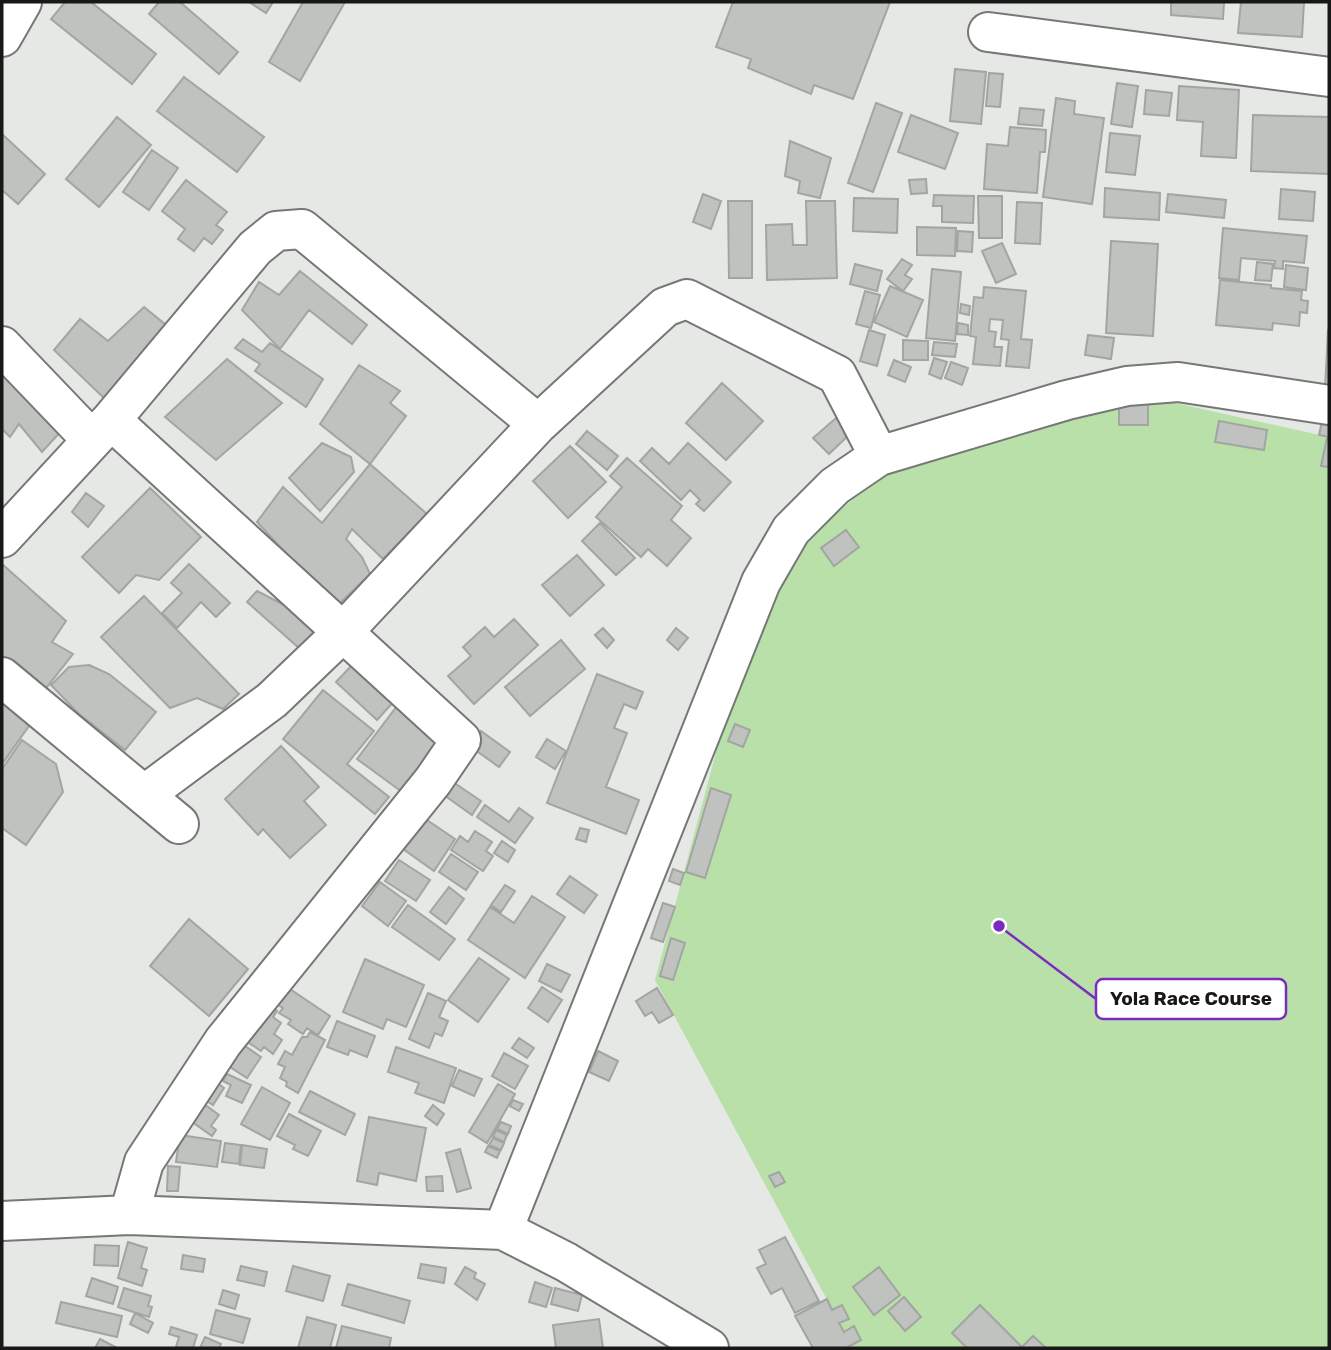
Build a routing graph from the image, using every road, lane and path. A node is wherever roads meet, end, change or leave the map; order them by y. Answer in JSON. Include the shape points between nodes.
{"nodes":[{"id":1,"x":22,"y":2,"type":"edge"},
{"id":2,"x":988,"y":32,"type":"dead end"},
{"id":3,"x":2,"y":37,"type":"edge"},
{"id":4,"x":1329,"y":77,"type":"edge"},
{"id":5,"x":2,"y":346,"type":"edge"},
{"id":6,"x":1329,"y":405,"type":"edge"},
{"id":7,"x":538,"y":424,"type":"junction"},
{"id":8,"x":101,"y":430,"type":"junction"},
{"id":9,"x":879,"y":456,"type":"junction"},
{"id":10,"x":2,"y":538,"type":"edge"},
{"id":11,"x":342,"y":633,"type":"junction"},
{"id":12,"x":2,"y":677,"type":"edge"},
{"id":13,"x":144,"y":795,"type":"junction"},
{"id":14,"x":178,"y":824,"type":"dead end"},
{"id":15,"x":129,"y":1215,"type":"junction"},
{"id":16,"x":2,"y":1221,"type":"edge"},
{"id":17,"x":503,"y":1230,"type":"junction"},
{"id":18,"x":703,"y":1347,"type":"edge"}],
"edges":[{"from":1,"to":3,"type":"street"},
{"from":2,"to":4,"type":"street"},
{"from":5,"to":8,"type":"street"},
{"from":6,"to":9,"type":"street","via":[[1178,382],[1127,386]]},
{"from":7,"to":8,"type":"street","via":[[302,229],[276,231],[255,247]]},
{"from":7,"to":9,"type":"street","via":[[665,307],[687,299],[837,376]]},
{"from":7,"to":11,"type":"street"},
{"from":8,"to":10,"type":"street"},
{"from":8,"to":11,"type":"street"},
{"from":9,"to":17,"type":"street","via":[[835,486],[791,530],[761,582]]},
{"from":11,"to":13,"type":"street","via":[[272,700]]},
{"from":11,"to":15,"type":"street","via":[[461,740],[223,1042],[144,1162]]},
{"from":12,"to":13,"type":"street"},
{"from":13,"to":14,"type":"street"},
{"from":15,"to":16,"type":"street"},
{"from":15,"to":17,"type":"street"},
{"from":17,"to":18,"type":"street","via":[[566,1262]]}]}
